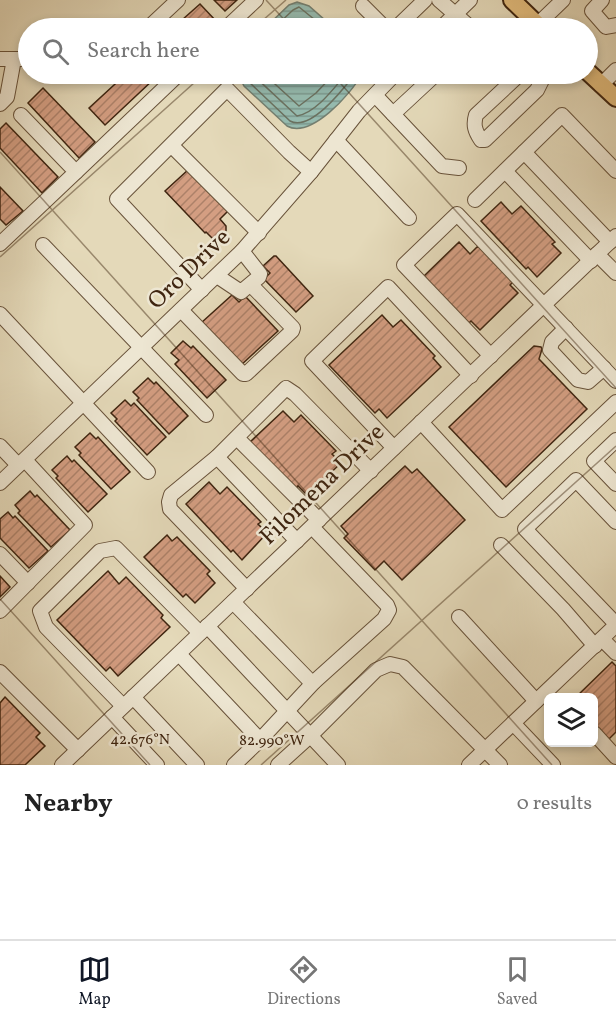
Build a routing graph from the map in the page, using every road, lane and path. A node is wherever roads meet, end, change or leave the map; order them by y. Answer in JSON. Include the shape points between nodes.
{"nodes":[{"id":1,"x":178,"y":0,"type":"edge"},
{"id":2,"x":256,"y":0,"type":"edge"},
{"id":3,"x":425,"y":0,"type":"edge"},
{"id":4,"x":439,"y":0,"type":"edge"},
{"id":5,"x":470,"y":0,"type":"edge"},
{"id":6,"x":512,"y":0,"type":"edge"},
{"id":7,"x":563,"y":0,"type":"edge"},
{"id":8,"x":603,"y":0,"type":"edge"},
{"id":9,"x":363,"y":6,"type":"dead end"},
{"id":10,"x":456,"y":14,"type":"junction"},
{"id":11,"x":159,"y":18,"type":"edge"},
{"id":12,"x":237,"y":18,"type":"edge"},
{"id":13,"x":376,"y":18,"type":"edge"},
{"id":14,"x":406,"y":18,"type":"edge"},
{"id":15,"x":452,"y":18,"type":"edge"},
{"id":16,"x":460,"y":18,"type":"edge"},
{"id":17,"x":530,"y":18,"type":"edge"},
{"id":18,"x":547,"y":18,"type":"edge"},
{"id":19,"x":616,"y":25,"type":"edge"},
{"id":20,"x":0,"y":59,"type":"edge"},
{"id":21,"x":18,"y":59,"type":"edge"},
{"id":22,"x":18,"y":66,"type":"edge"},
{"id":23,"x":616,"y":70,"type":"edge"},
{"id":24,"x":598,"y":82,"type":"edge"},
{"id":25,"x":163,"y":84,"type":"edge"},
{"id":26,"x":385,"y":84,"type":"edge"},
{"id":27,"x":425,"y":84,"type":"edge"},
{"id":28,"x":509,"y":84,"type":"edge"},
{"id":29,"x":540,"y":84,"type":"edge"},
{"id":30,"x":601,"y":85,"type":"junction"},
{"id":31,"x":375,"y":95,"type":"junction"},
{"id":32,"x":616,"y":99,"type":"edge"},
{"id":33,"x":3,"y":100,"type":"edge"},
{"id":34,"x":393,"y":114,"type":"junction"},
{"id":35,"x":21,"y":115,"type":"dead end"},
{"id":36,"x":336,"y":140,"type":"junction"},
{"id":37,"x":172,"y":146,"type":"junction"},
{"id":38,"x":524,"y":152,"type":"junction"},
{"id":39,"x":459,"y":168,"type":"dead end"},
{"id":40,"x":504,"y":171,"type":"junction"},
{"id":41,"x":616,"y":171,"type":"edge"},
{"id":42,"x":76,"y":172,"type":"junction"},
{"id":43,"x":311,"y":172,"type":"junction"},
{"id":44,"x":475,"y":200,"type":"dead end"},
{"id":45,"x":410,"y":218,"type":"dead end"},
{"id":46,"x":259,"y":232,"type":"junction"},
{"id":47,"x":614,"y":238,"type":"edge"},
{"id":48,"x":1,"y":241,"type":"edge"},
{"id":49,"x":43,"y":245,"type":"dead end"},
{"id":50,"x":242,"y":251,"type":"junction"},
{"id":51,"x":594,"y":257,"type":"junction"},
{"id":52,"x":616,"y":273,"type":"edge"},
{"id":53,"x":217,"y":276,"type":"junction"},
{"id":54,"x":251,"y":285,"type":"junction"},
{"id":55,"x":202,"y":290,"type":"junction"},
{"id":56,"x":544,"y":306,"type":"junction"},
{"id":57,"x":181,"y":310,"type":"junction"},
{"id":58,"x":0,"y":314,"type":"edge"},
{"id":59,"x":566,"y":328,"type":"junction"},
{"id":60,"x":141,"y":349,"type":"junction"},
{"id":61,"x":491,"y":356,"type":"junction"},
{"id":62,"x":604,"y":368,"type":"junction"},
{"id":63,"x":471,"y":375,"type":"junction"},
{"id":64,"x":616,"y":381,"type":"edge"},
{"id":65,"x":616,"y":402,"type":"edge"},
{"id":66,"x":82,"y":404,"type":"junction"},
{"id":67,"x":206,"y":416,"type":"dead end"},
{"id":68,"x":422,"y":422,"type":"junction"},
{"id":69,"x":237,"y":438,"type":"junction"},
{"id":70,"x":616,"y":440,"type":"edge"},
{"id":71,"x":0,"y":446,"type":"edge"},
{"id":72,"x":394,"y":448,"type":"junction"},
{"id":73,"x":217,"y":457,"type":"junction"},
{"id":74,"x":22,"y":463,"type":"junction"},
{"id":75,"x":371,"y":471,"type":"junction"},
{"id":76,"x":148,"y":472,"type":"dead end"},
{"id":77,"x":0,"y":483,"type":"edge"},
{"id":78,"x":616,"y":484,"type":"edge"},
{"id":79,"x":616,"y":522,"type":"edge"},
{"id":80,"x":316,"y":523,"type":"junction"},
{"id":81,"x":297,"y":541,"type":"junction"},
{"id":82,"x":501,"y":545,"type":"dead end"},
{"id":83,"x":0,"y":555,"type":"edge"},
{"id":84,"x":28,"y":583,"type":"junction"},
{"id":85,"x":246,"y":589,"type":"junction"},
{"id":86,"x":233,"y":602,"type":"junction"},
{"id":87,"x":0,"y":611,"type":"edge"},
{"id":88,"x":459,"y":617,"type":"dead end"},
{"id":89,"x":616,"y":625,"type":"edge"},
{"id":90,"x":204,"y":630,"type":"junction"},
{"id":91,"x":598,"y":642,"type":"junction"},
{"id":92,"x":616,"y":653,"type":"edge"},
{"id":93,"x":179,"y":654,"type":"junction"},
{"id":94,"x":0,"y":672,"type":"edge"},
{"id":95,"x":314,"y":682,"type":"junction"},
{"id":96,"x":555,"y":693,"type":"edge"},
{"id":97,"x":544,"y":698,"type":"edge"},
{"id":98,"x":536,"y":701,"type":"junction"},
{"id":99,"x":128,"y":702,"type":"junction"},
{"id":100,"x":288,"y":711,"type":"junction"},
{"id":101,"x":111,"y":717,"type":"junction"},
{"id":102,"x":513,"y":723,"type":"junction"},
{"id":103,"x":311,"y":735,"type":"junction"},
{"id":104,"x":598,"y":737,"type":"edge"},
{"id":105,"x":260,"y":740,"type":"junction"},
{"id":106,"x":78,"y":750,"type":"junction"},
{"id":107,"x":484,"y":750,"type":"junction"},
{"id":108,"x":616,"y":757,"type":"edge"},
{"id":109,"x":66,"y":764,"type":"edge"},
{"id":110,"x":157,"y":765,"type":"edge"},
{"id":111,"x":197,"y":765,"type":"edge"},
{"id":112,"x":234,"y":765,"type":"edge"},
{"id":113,"x":278,"y":765,"type":"edge"},
{"id":114,"x":338,"y":765,"type":"edge"},
{"id":115,"x":469,"y":765,"type":"edge"},
{"id":116,"x":500,"y":765,"type":"edge"},
{"id":117,"x":553,"y":765,"type":"edge"}],
"edges":[{"from":1,"to":11,"type":"street"},
{"from":2,"to":12,"type":"street"},
{"from":3,"to":14,"type":"street"},
{"from":4,"to":10,"type":"street"},
{"from":5,"to":10,"type":"street"},
{"from":6,"to":17,"type":"main road"},
{"from":7,"to":18,"type":"street"},
{"from":8,"to":19,"type":"street","via":[[592,11],[606,27]]},
{"from":9,"to":13,"type":"street"},
{"from":10,"to":15,"type":"street"},
{"from":10,"to":16,"type":"street"},
{"from":20,"to":21,"type":"street"},
{"from":22,"to":33,"type":"street"},
{"from":23,"to":30,"type":"street"},
{"from":24,"to":30,"type":"main road"},
{"from":25,"to":42,"type":"street"},
{"from":26,"to":31,"type":"street","name":"Oro Drive"},
{"from":27,"to":34,"type":"street"},
{"from":28,"to":29,"type":"street","via":[[476,115],[474,123],[481,140]]},
{"from":30,"to":32,"type":"main road"},
{"from":31,"to":34,"type":"street"},
{"from":31,"to":36,"type":"street","name":"Oro Drive"},
{"from":34,"to":39,"type":"street","via":[[442,166]]},
{"from":35,"to":42,"type":"street"},
{"from":36,"to":43,"type":"street","name":"Oro Drive"},
{"from":36,"to":45,"type":"street"},
{"from":37,"to":43,"type":"street","via":[[227,89]]},
{"from":37,"to":46,"type":"street"},
{"from":37,"to":55,"type":"street","via":[[117,199]]},
{"from":38,"to":40,"type":"street"},
{"from":38,"to":41,"type":"street","via":[[562,115]]},
{"from":38,"to":47,"type":"street"},
{"from":40,"to":44,"type":"street"},
{"from":40,"to":51,"type":"street"},
{"from":42,"to":48,"type":"street"},
{"from":43,"to":46,"type":"street","name":"Oro Drive"},
{"from":46,"to":50,"type":"street","name":"Oro Drive"},
{"from":47,"to":51,"type":"street","name":"Filomena Drive"},
{"from":49,"to":60,"type":"street"},
{"from":50,"to":53,"type":"street","name":"Oro Drive"},
{"from":50,"to":54,"type":"street","via":[[260,274]]},
{"from":51,"to":52,"type":"street"},
{"from":51,"to":56,"type":"street","name":"Filomena Drive"},
{"from":53,"to":54,"type":"street","via":[[241,292]]},
{"from":53,"to":55,"type":"street","name":"Oro Drive"},
{"from":54,"to":57,"type":"street","via":[[292,331],[246,375]]},
{"from":55,"to":57,"type":"street","name":"Oro Drive"},
{"from":56,"to":59,"type":"street"},
{"from":56,"to":61,"type":"street","name":"Filomena Drive"},
{"from":56,"to":61,"type":"street","via":[[457,214],[404,265]]},
{"from":57,"to":60,"type":"street","name":"Oro Drive"},
{"from":58,"to":66,"type":"street"},
{"from":59,"to":62,"type":"street"},
{"from":59,"to":62,"type":"street","via":[[552,342],[550,350],[578,380],[588,382]]},
{"from":60,"to":66,"type":"street","name":"Oro Drive"},
{"from":60,"to":67,"type":"street"},
{"from":61,"to":63,"type":"street","name":"Filomena Drive"},
{"from":62,"to":64,"type":"street"},
{"from":63,"to":68,"type":"street","name":"Filomena Drive"},
{"from":63,"to":72,"type":"street","via":[[388,287],[312,361]]},
{"from":65,"to":68,"type":"street","via":[[502,510]]},
{"from":66,"to":74,"type":"street","name":"Oro Drive"},
{"from":66,"to":76,"type":"street"},
{"from":68,"to":72,"type":"street","name":"Filomena Drive"},
{"from":69,"to":73,"type":"street"},
{"from":69,"to":75,"type":"street","via":[[284,390],[290,389]]},
{"from":69,"to":80,"type":"street"},
{"from":70,"to":78,"type":"street","via":[[594,461]]},
{"from":71,"to":74,"type":"street"},
{"from":72,"to":75,"type":"street","name":"Filomena Drive"},
{"from":73,"to":81,"type":"street"},
{"from":73,"to":85,"type":"street","via":[[171,495],[168,502],[175,515]]},
{"from":74,"to":77,"type":"street","name":"Oro Drive"},
{"from":74,"to":84,"type":"street","via":[[86,525]]},
{"from":75,"to":80,"type":"street","name":"Filomena Drive"},
{"from":79,"to":89,"type":"street","via":[[576,480],[525,529]]},
{"from":80,"to":81,"type":"street","name":"Filomena Drive"},
{"from":80,"to":95,"type":"street","via":[[389,610],[384,619]]},
{"from":81,"to":85,"type":"street","name":"Filomena Drive"},
{"from":82,"to":91,"type":"street"},
{"from":83,"to":84,"type":"street"},
{"from":84,"to":87,"type":"street"},
{"from":85,"to":86,"type":"street","name":"Filomena Drive"},
{"from":86,"to":90,"type":"street","name":"Filomena Drive"},
{"from":86,"to":95,"type":"street"},
{"from":88,"to":98,"type":"street"},
{"from":89,"to":91,"type":"street"},
{"from":90,"to":93,"type":"street","name":"Filomena Drive"},
{"from":90,"to":99,"type":"street","via":[[116,548],[100,551],[40,611],[46,627]]},
{"from":90,"to":100,"type":"street"},
{"from":91,"to":92,"type":"street"},
{"from":91,"to":96,"type":"street"},
{"from":93,"to":99,"type":"street","name":"Filomena Drive"},
{"from":93,"to":105,"type":"street"},
{"from":94,"to":106,"type":"street"},
{"from":95,"to":100,"type":"street"},
{"from":97,"to":98,"type":"street"},
{"from":98,"to":102,"type":"street"},
{"from":99,"to":101,"type":"street","name":"Filomena Drive"},
{"from":99,"to":111,"type":"street"},
{"from":100,"to":103,"type":"street"},
{"from":100,"to":105,"type":"street"},
{"from":101,"to":106,"type":"street","name":"Filomena Drive"},
{"from":101,"to":110,"type":"street"},
{"from":102,"to":107,"type":"street"},
{"from":102,"to":117,"type":"street"},
{"from":103,"to":107,"type":"street","via":[[376,670],[390,664],[403,667]]},
{"from":103,"to":113,"type":"street"},
{"from":103,"to":114,"type":"street"},
{"from":104,"to":108,"type":"street"},
{"from":105,"to":112,"type":"street"},
{"from":106,"to":109,"type":"street","name":"Filomena Drive"},
{"from":107,"to":115,"type":"street"},
{"from":107,"to":116,"type":"street"}]}
